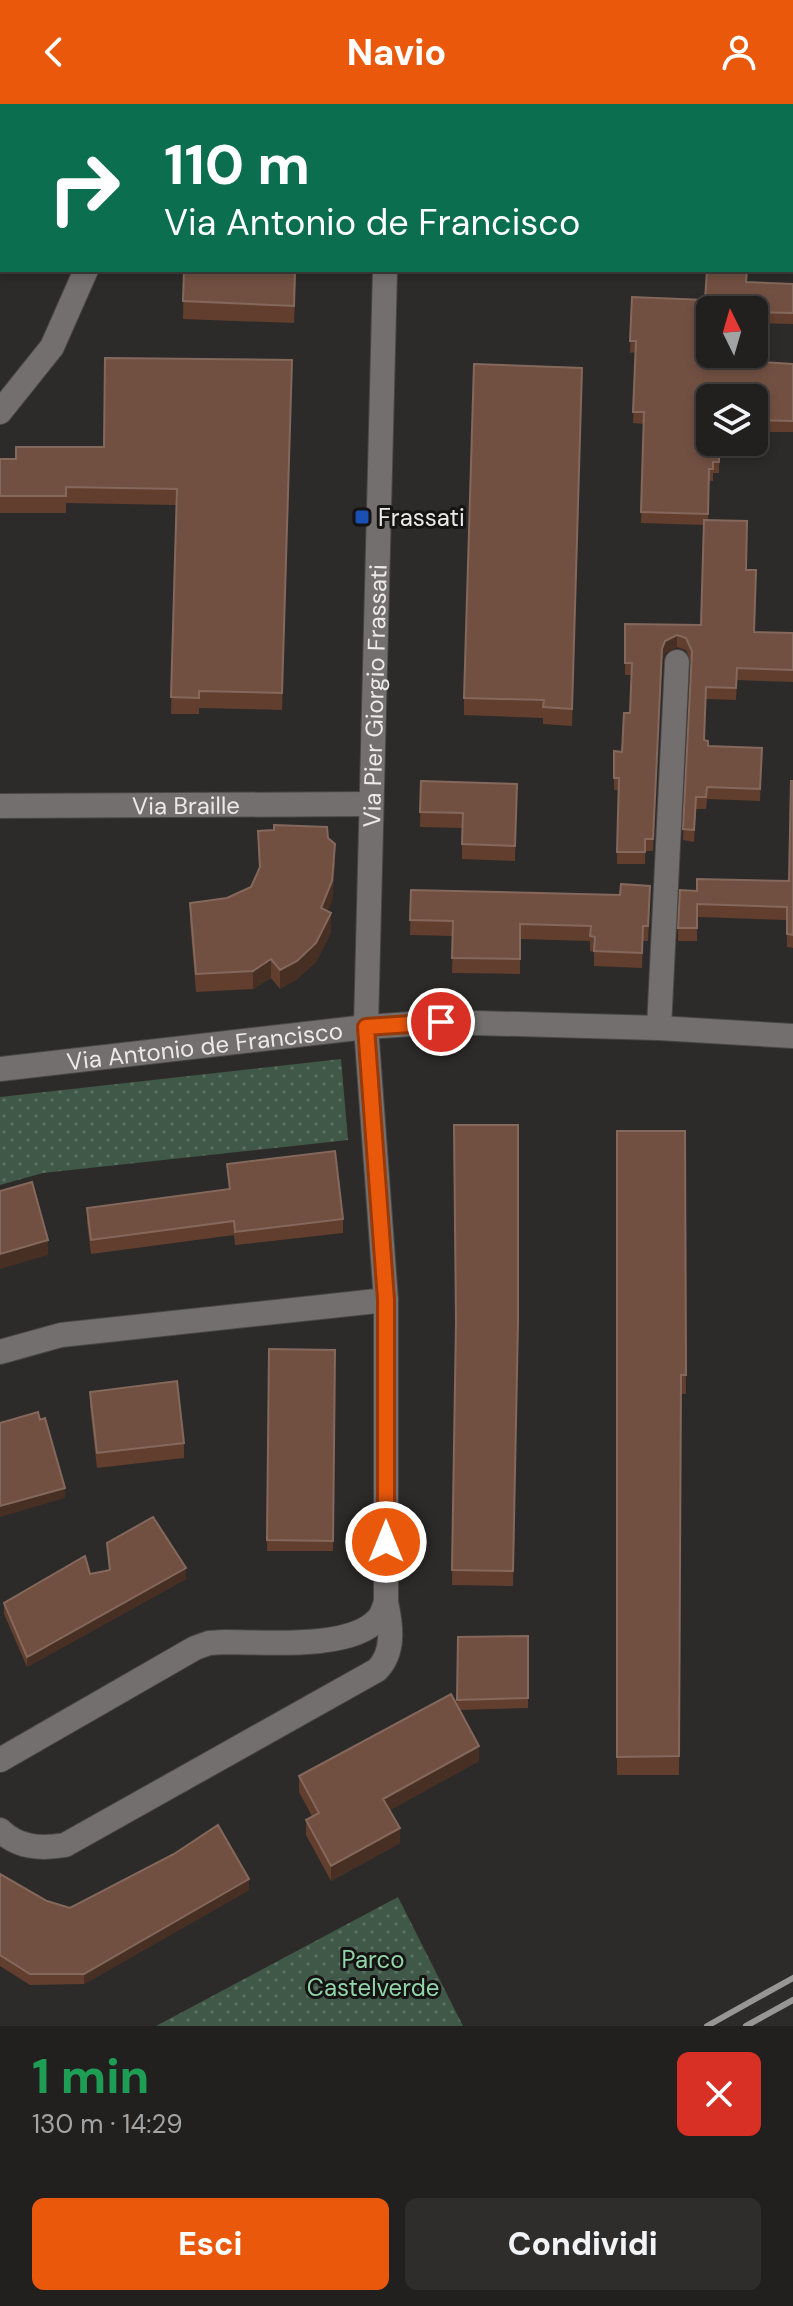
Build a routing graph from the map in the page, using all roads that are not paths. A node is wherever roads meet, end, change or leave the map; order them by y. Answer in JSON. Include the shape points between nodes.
{"nodes":[{"id":1,"x":85,"y":272,"type":"edge"},
{"id":2,"x":385,"y":272,"type":"edge"},
{"id":3,"x":0,"y":412,"type":"edge"},
{"id":4,"x":677,"y":662,"type":"dead end"},
{"id":5,"x":371,"y":804,"type":"junction"},
{"id":6,"x":0,"y":806,"type":"edge"},
{"id":7,"x":366,"y":1027,"type":"junction"},
{"id":8,"x":659,"y":1028,"type":"junction"},
{"id":9,"x":793,"y":1036,"type":"edge"},
{"id":10,"x":0,"y":1069,"type":"edge"},
{"id":11,"x":386,"y":1300,"type":"junction"},
{"id":12,"x":0,"y":1352,"type":"edge"},
{"id":13,"x":386,"y":1602,"type":"junction"},
{"id":14,"x":0,"y":1760,"type":"edge"},
{"id":15,"x":0,"y":1830,"type":"edge"}],
"edges":[{"from":1,"to":3,"type":"street","via":[[52,347]]},
{"from":2,"to":5,"type":"street","name":"Via Pier Giorgio Frassati"},
{"from":4,"to":8,"type":"street"},
{"from":5,"to":6,"type":"street","name":"Via Braille"},
{"from":5,"to":7,"type":"street","name":"Via Pier Giorgio Frassati"},
{"from":7,"to":8,"type":"street","name":"Via Antonio de Francisco","via":[[441,1022]]},
{"from":7,"to":10,"type":"street","name":"Via Antonio de Francisco"},
{"from":7,"to":11,"type":"street","name":"Via Pier Giorgio Frassati"},
{"from":8,"to":9,"type":"street","name":"Via Antonio de Francisco"},
{"from":11,"to":12,"type":"street","via":[[61,1335]]},
{"from":11,"to":13,"type":"street","name":"Via Pier Giorgio Frassati"},
{"from":13,"to":14,"type":"street","via":[[378,1620],[334,1641],[209,1643],[195,1648]]},
{"from":13,"to":15,"type":"street","name":"Via Pier Giorgio Frassati","via":[[392,1628],[377,1670],[65,1845],[23,1845]]}]}
